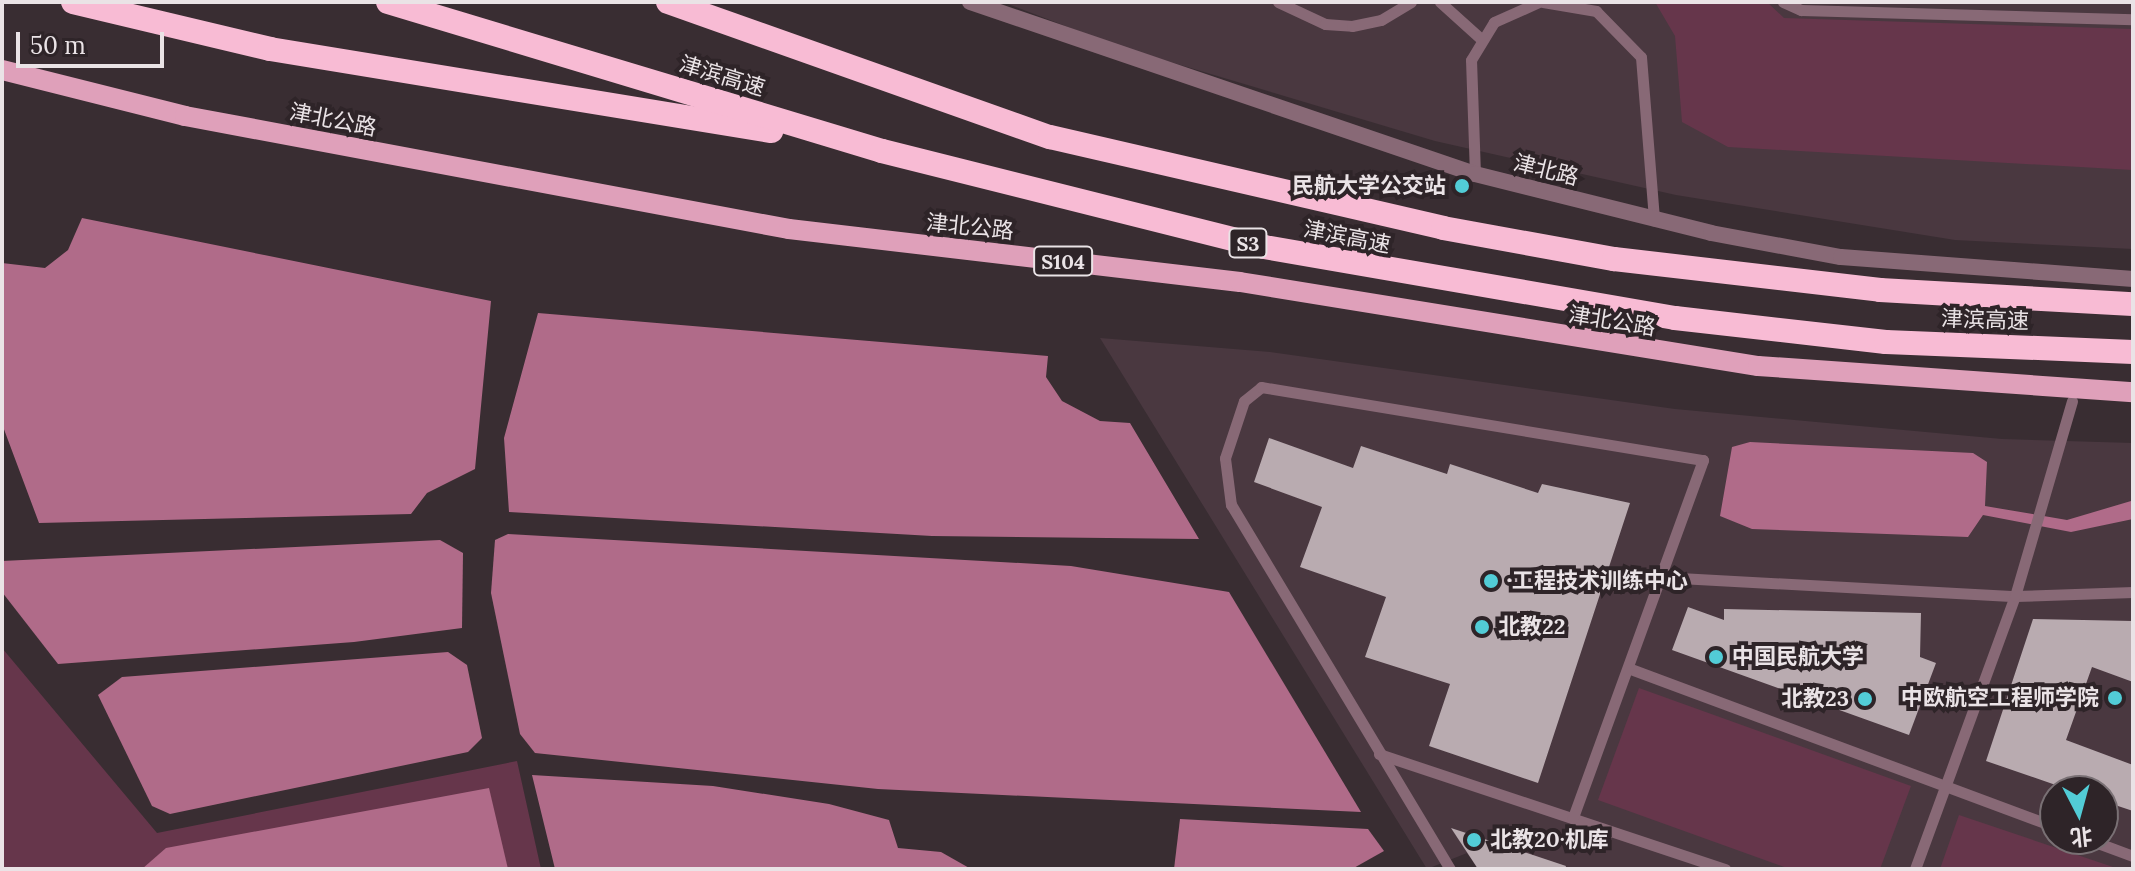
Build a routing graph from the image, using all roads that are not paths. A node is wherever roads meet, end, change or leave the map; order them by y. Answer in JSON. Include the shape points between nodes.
{"nodes":[{"id":1,"x":73,"y":2,"type":"edge"},
{"id":2,"x":388,"y":2,"type":"edge"},
{"id":3,"x":668,"y":2,"type":"edge"},
{"id":4,"x":718,"y":2,"type":"edge"},
{"id":5,"x":970,"y":2,"type":"edge"},
{"id":6,"x":1278,"y":2,"type":"edge"},
{"id":7,"x":1411,"y":2,"type":"edge"},
{"id":8,"x":1440,"y":2,"type":"edge"},
{"id":9,"x":1541,"y":2,"type":"edge"},
{"id":10,"x":1783,"y":2,"type":"edge"},
{"id":11,"x":1575,"y":3,"type":"edge"},
{"id":12,"x":1513,"y":6,"type":"edge"},
{"id":13,"x":2133,"y":19,"type":"edge"},
{"id":14,"x":1480,"y":38,"type":"junction"},
{"id":15,"x":850,"y":66,"type":"junction"},
{"id":16,"x":2,"y":70,"type":"edge"},
{"id":17,"x":2,"y":83,"type":"edge"},
{"id":18,"x":882,"y":151,"type":"junction"},
{"id":19,"x":1475,"y":174,"type":"junction"},
{"id":20,"x":1654,"y":220,"type":"junction"},
{"id":21,"x":2133,"y":279,"type":"edge"},
{"id":22,"x":2133,"y":304,"type":"edge"},
{"id":23,"x":2133,"y":352,"type":"edge"},
{"id":24,"x":2133,"y":392,"type":"edge"},
{"id":25,"x":2072,"y":401,"type":"junction"},
{"id":26,"x":2133,"y":403,"type":"edge"},
{"id":27,"x":1661,"y":577,"type":"junction"},
{"id":28,"x":2133,"y":592,"type":"edge"},
{"id":29,"x":2015,"y":596,"type":"junction"},
{"id":30,"x":1628,"y":668,"type":"junction"},
{"id":31,"x":1379,"y":754,"type":"junction"},
{"id":32,"x":1944,"y":785,"type":"junction"},
{"id":33,"x":1573,"y":818,"type":"junction"},
{"id":34,"x":2039,"y":821,"type":"edge"},
{"id":35,"x":1450,"y":869,"type":"edge"},
{"id":36,"x":1725,"y":869,"type":"edge"},
{"id":37,"x":1915,"y":869,"type":"edge"}],
"edges":[{"from":1,"to":18,"type":"highway","via":[[270,49]]},
{"from":2,"to":18,"type":"highway","name":"津滨高速","number":"S3"},
{"from":3,"to":15,"type":"highway","name":"津滨高速"},
{"from":4,"to":15,"type":"highway"},
{"from":5,"to":19,"type":"street","name":"津北路"},
{"from":6,"to":7,"type":"lane","via":[[1325,24],[1352,26]]},
{"from":8,"to":14,"type":"lane"},
{"from":9,"to":11,"type":"lane"},
{"from":9,"to":12,"type":"lane"},
{"from":10,"to":13,"type":"lane","via":[[1801,10]]},
{"from":11,"to":20,"type":"lane","via":[[1616,24],[1648,74]]},
{"from":12,"to":14,"type":"lane"},
{"from":14,"to":19,"type":"lane","via":[[1469,80]]},
{"from":15,"to":22,"type":"highway","name":"津滨高速","via":[[1050,137],[1443,228],[1614,259],[1880,290]]},
{"from":16,"to":24,"type":"main road","name":"津北公路","number":"S104","via":[[201,119],[789,229],[1240,282],[1758,366]]},
{"from":17,"to":25,"type":"main road","name":"津北公路","number":"S104","via":[[218,134],[791,242],[1225,292],[1755,378]]},
{"from":18,"to":23,"type":"highway","name":"津滨高速","number":"S3","via":[[1264,247],[1452,285],[1886,342]]},
{"from":19,"to":20,"type":"street","name":"津北路"},
{"from":20,"to":21,"type":"street","name":"津北路","via":[[1841,257]]},
{"from":25,"to":26,"type":"main road","name":"津北公路","number":"S104"},
{"from":25,"to":29,"type":"lane"},
{"from":27,"to":29,"type":"lane"},
{"from":27,"to":30,"type":"lane"},
{"from":27,"to":31,"type":"lane","via":[[1703,460],[1283,385],[1250,394],[1225,458],[1231,505]]},
{"from":28,"to":29,"type":"lane"},
{"from":29,"to":32,"type":"lane"},
{"from":30,"to":32,"type":"lane"},
{"from":30,"to":33,"type":"lane"},
{"from":31,"to":33,"type":"lane"},
{"from":31,"to":35,"type":"lane"},
{"from":32,"to":34,"type":"lane"},
{"from":32,"to":37,"type":"lane"},
{"from":33,"to":36,"type":"lane"}]}
